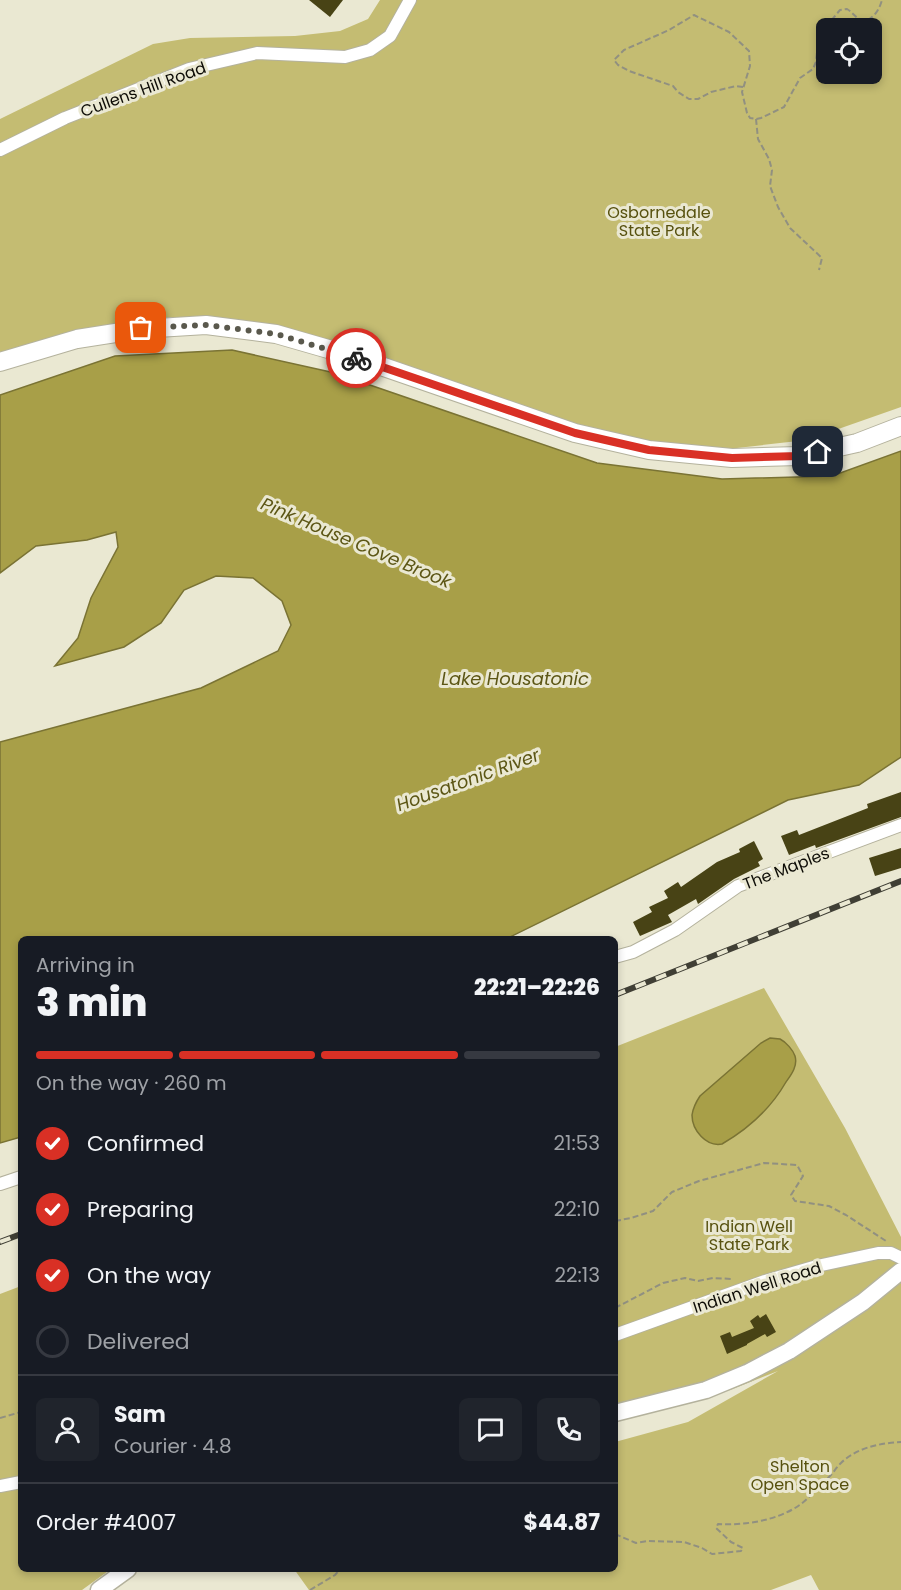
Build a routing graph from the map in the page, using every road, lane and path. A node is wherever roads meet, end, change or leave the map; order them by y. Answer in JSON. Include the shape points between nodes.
{"nodes":[{"id":1,"x":410,"y":0,"type":"edge"},
{"id":2,"x":882,"y":0,"type":"edge"},
{"id":3,"x":743,"y":87,"type":"junction"},
{"id":4,"x":756,"y":119,"type":"junction"},
{"id":5,"x":0,"y":150,"type":"edge"},
{"id":6,"x":819,"y":270,"type":"dead end"},
{"id":7,"x":0,"y":362,"type":"edge"},
{"id":8,"x":901,"y":426,"type":"edge"},
{"id":9,"x":901,"y":825,"type":"edge"},
{"id":10,"x":618,"y":956,"type":"edge"},
{"id":11,"x":18,"y":1178,"type":"edge"},
{"id":12,"x":0,"y":1184,"type":"edge"},
{"id":13,"x":618,"y":1220,"type":"edge"},
{"id":14,"x":901,"y":1258,"type":"edge"},
{"id":15,"x":901,"y":1271,"type":"edge"},
{"id":16,"x":738,"y":1280,"type":"dead end"},
{"id":17,"x":618,"y":1306,"type":"edge"},
{"id":18,"x":618,"y":1334,"type":"edge"},
{"id":19,"x":618,"y":1412,"type":"edge"},
{"id":20,"x":18,"y":1413,"type":"edge"},
{"id":21,"x":0,"y":1418,"type":"edge"},
{"id":22,"x":901,"y":1442,"type":"edge"},
{"id":23,"x":18,"y":1483,"type":"edge"},
{"id":24,"x":0,"y":1486,"type":"edge"},
{"id":25,"x":618,"y":1535,"type":"edge"},
{"id":26,"x":124,"y":1572,"type":"edge"},
{"id":27,"x":338,"y":1572,"type":"edge"},
{"id":28,"x":99,"y":1590,"type":"edge"},
{"id":29,"x":310,"y":1590,"type":"edge"}],
"edges":[{"from":1,"to":5,"type":"street","name":"Cullens Hill Road","via":[[390,36],[370,50],[345,57],[257,53],[189,69],[65,118]]},
{"from":2,"to":4,"type":"path","via":[[872,18],[865,21],[847,9],[840,10],[822,26],[813,69],[800,78],[784,107]]},
{"from":3,"to":3,"type":"path","via":[[690,99],[673,86],[628,71],[614,60],[624,50],[694,15],[729,32],[749,51],[750,66]]},
{"from":3,"to":4,"type":"path","via":[[747,113]]},
{"from":4,"to":6,"type":"path","via":[[758,139],[772,170],[770,186],[774,198],[790,228],[822,258]]},
{"from":7,"to":8,"type":"main road","via":[[76,339],[141,328],[206,325],[276,334],[349,355],[575,433],[649,450],[732,458],[799,456],[857,443]]},
{"from":9,"to":10,"type":"street","name":"The Maples","via":[[738,886],[675,930]]},
{"from":11,"to":12,"type":"street"},
{"from":13,"to":14,"type":"path","via":[[653,1211],[672,1192],[699,1181],[764,1164],[797,1165],[803,1176],[791,1195],[795,1201],[829,1206],[846,1215],[892,1246]]},
{"from":14,"to":18,"type":"street","name":"Indian Well Road","via":[[878,1253],[817,1266]]},
{"from":15,"to":19,"type":"main road","via":[[863,1302],[798,1345],[747,1372],[706,1390]]},
{"from":16,"to":17,"type":"path","via":[[685,1278],[663,1283]]},
{"from":20,"to":21,"type":"path"},
{"from":22,"to":25,"type":"path","via":[[854,1453],[809,1497],[787,1512],[758,1522],[718,1524],[716,1528],[743,1548],[741,1551],[712,1554],[684,1542],[636,1543]]},
{"from":23,"to":24,"type":"street"},
{"from":26,"to":28,"type":"main road"},
{"from":27,"to":29,"type":"path"}]}
